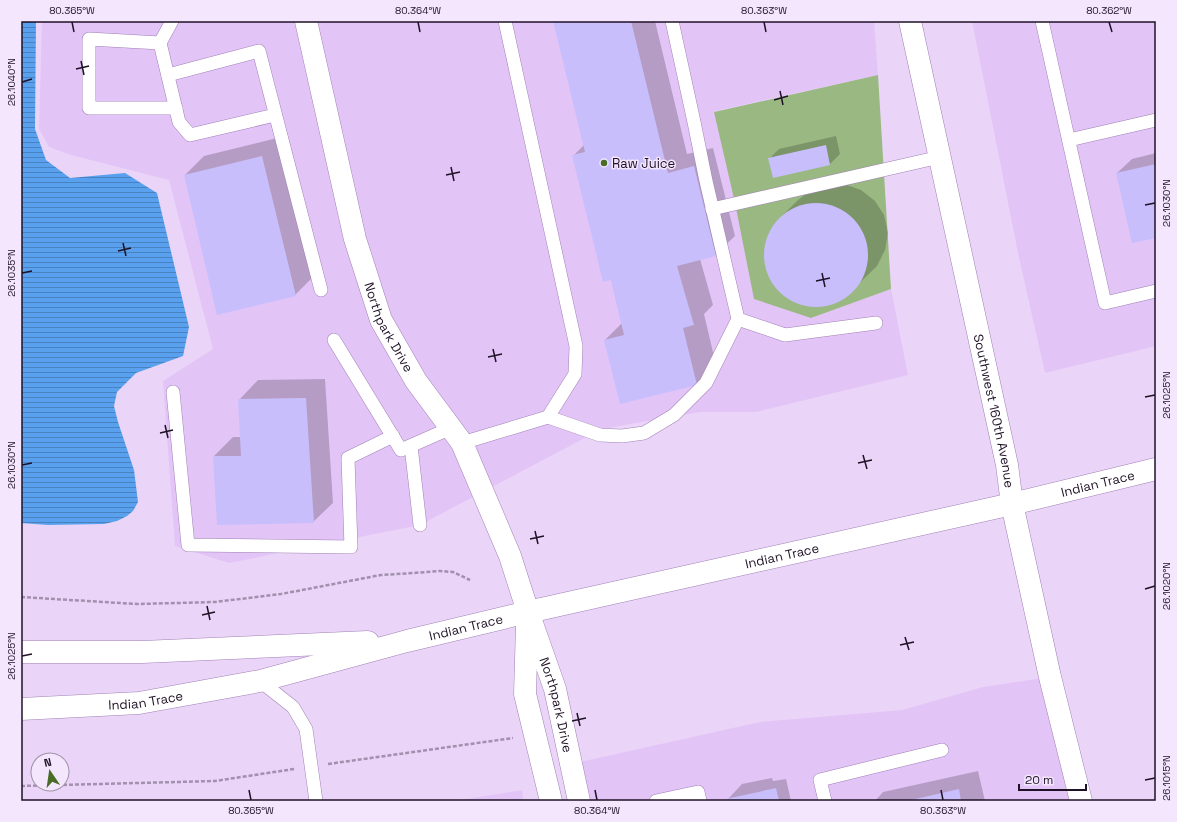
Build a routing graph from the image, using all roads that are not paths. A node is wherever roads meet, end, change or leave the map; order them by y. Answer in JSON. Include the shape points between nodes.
{"nodes":[{"id":1,"x":172,"y":21,"type":"edge"},
{"id":2,"x":306,"y":21,"type":"edge"},
{"id":3,"x":505,"y":21,"type":"edge"},
{"id":4,"x":672,"y":21,"type":"edge"},
{"id":5,"x":910,"y":21,"type":"edge"},
{"id":6,"x":1042,"y":21,"type":"edge"},
{"id":7,"x":160,"y":43,"type":"junction"},
{"id":8,"x":168,"y":74,"type":"junction"},
{"id":9,"x":176,"y":108,"type":"junction"},
{"id":10,"x":275,"y":115,"type":"junction"},
{"id":11,"x":1156,"y":120,"type":"edge"},
{"id":12,"x":1069,"y":140,"type":"junction"},
{"id":13,"x":940,"y":157,"type":"junction"},
{"id":14,"x":712,"y":208,"type":"junction"},
{"id":15,"x":320,"y":290,"type":"dead end"},
{"id":16,"x":1156,"y":291,"type":"edge"},
{"id":17,"x":738,"y":319,"type":"junction"},
{"id":18,"x":876,"y":323,"type":"dead end"},
{"id":19,"x":334,"y":340,"type":"dead end"},
{"id":20,"x":174,"y":392,"type":"dead end"},
{"id":21,"x":548,"y":417,"type":"junction"},
{"id":22,"x":393,"y":436,"type":"junction"},
{"id":23,"x":456,"y":436,"type":"junction"},
{"id":24,"x":411,"y":446,"type":"junction"},
{"id":25,"x":1156,"y":470,"type":"edge"},
{"id":26,"x":1012,"y":504,"type":"junction"},
{"id":27,"x":420,"y":525,"type":"dead end"},
{"id":28,"x":528,"y":612,"type":"junction"},
{"id":29,"x":407,"y":640,"type":"junction"},
{"id":30,"x":21,"y":652,"type":"edge"},
{"id":31,"x":260,"y":681,"type":"junction"},
{"id":32,"x":21,"y":709,"type":"edge"},
{"id":33,"x":942,"y":750,"type":"dead end"},
{"id":34,"x":316,"y":801,"type":"edge"},
{"id":35,"x":551,"y":801,"type":"edge"},
{"id":36,"x":579,"y":801,"type":"edge"},
{"id":37,"x":656,"y":801,"type":"edge"},
{"id":38,"x":700,"y":801,"type":"edge"},
{"id":39,"x":825,"y":801,"type":"edge"},
{"id":40,"x":1081,"y":801,"type":"edge"}],
"edges":[{"from":1,"to":7,"type":"lane"},
{"from":2,"to":23,"type":"street","name":"Northpark Drive","via":[[355,239],[381,320],[416,381]]},
{"from":3,"to":21,"type":"lane","via":[[576,346],[575,374]]},
{"from":4,"to":14,"type":"lane"},
{"from":5,"to":13,"type":"street","name":"Southwest 160th Avenue"},
{"from":6,"to":12,"type":"lane"},
{"from":7,"to":8,"type":"lane"},
{"from":7,"to":9,"type":"lane","via":[[89,39],[89,108]]},
{"from":8,"to":9,"type":"lane"},
{"from":8,"to":10,"type":"lane","via":[[259,51]]},
{"from":9,"to":10,"type":"lane","via":[[179,122],[190,135]]},
{"from":10,"to":15,"type":"lane"},
{"from":11,"to":12,"type":"lane"},
{"from":12,"to":16,"type":"lane","via":[[1105,303]]},
{"from":13,"to":14,"type":"lane"},
{"from":13,"to":26,"type":"street","name":"Southwest 160th Avenue","via":[[1007,465]]},
{"from":14,"to":17,"type":"lane"},
{"from":17,"to":18,"type":"lane","via":[[785,335]]},
{"from":17,"to":21,"type":"lane","via":[[706,383],[674,415],[644,433],[600,435]]},
{"from":19,"to":22,"type":"lane"},
{"from":20,"to":22,"type":"lane","via":[[188,545],[351,548],[348,458]]},
{"from":21,"to":23,"type":"lane"},
{"from":22,"to":24,"type":"lane","via":[[401,450]]},
{"from":23,"to":24,"type":"lane"},
{"from":23,"to":28,"type":"street","name":"Northpark Drive","via":[[510,556]]},
{"from":24,"to":27,"type":"lane"},
{"from":25,"to":26,"type":"street","name":"Indian Trace"},
{"from":26,"to":28,"type":"street","name":"Indian Trace"},
{"from":26,"to":40,"type":"street","name":"Southwest 160th Avenue","via":[[1050,678]]},
{"from":28,"to":29,"type":"street","name":"Indian Trace"},
{"from":28,"to":35,"type":"street","name":"Northpark Drive","via":[[526,694]]},
{"from":28,"to":36,"type":"street","name":"Northpark Drive","via":[[555,689]]},
{"from":29,"to":30,"type":"street","name":"Indian Trace","via":[[142,652]]},
{"from":29,"to":31,"type":"street","name":"Indian Trace"},
{"from":31,"to":32,"type":"street","name":"Indian Trace","via":[[139,703]]},
{"from":31,"to":34,"type":"lane","via":[[293,707],[306,730]]},
{"from":33,"to":39,"type":"lane","via":[[820,780]]},
{"from":37,"to":38,"type":"lane","via":[[698,792]]}]}
